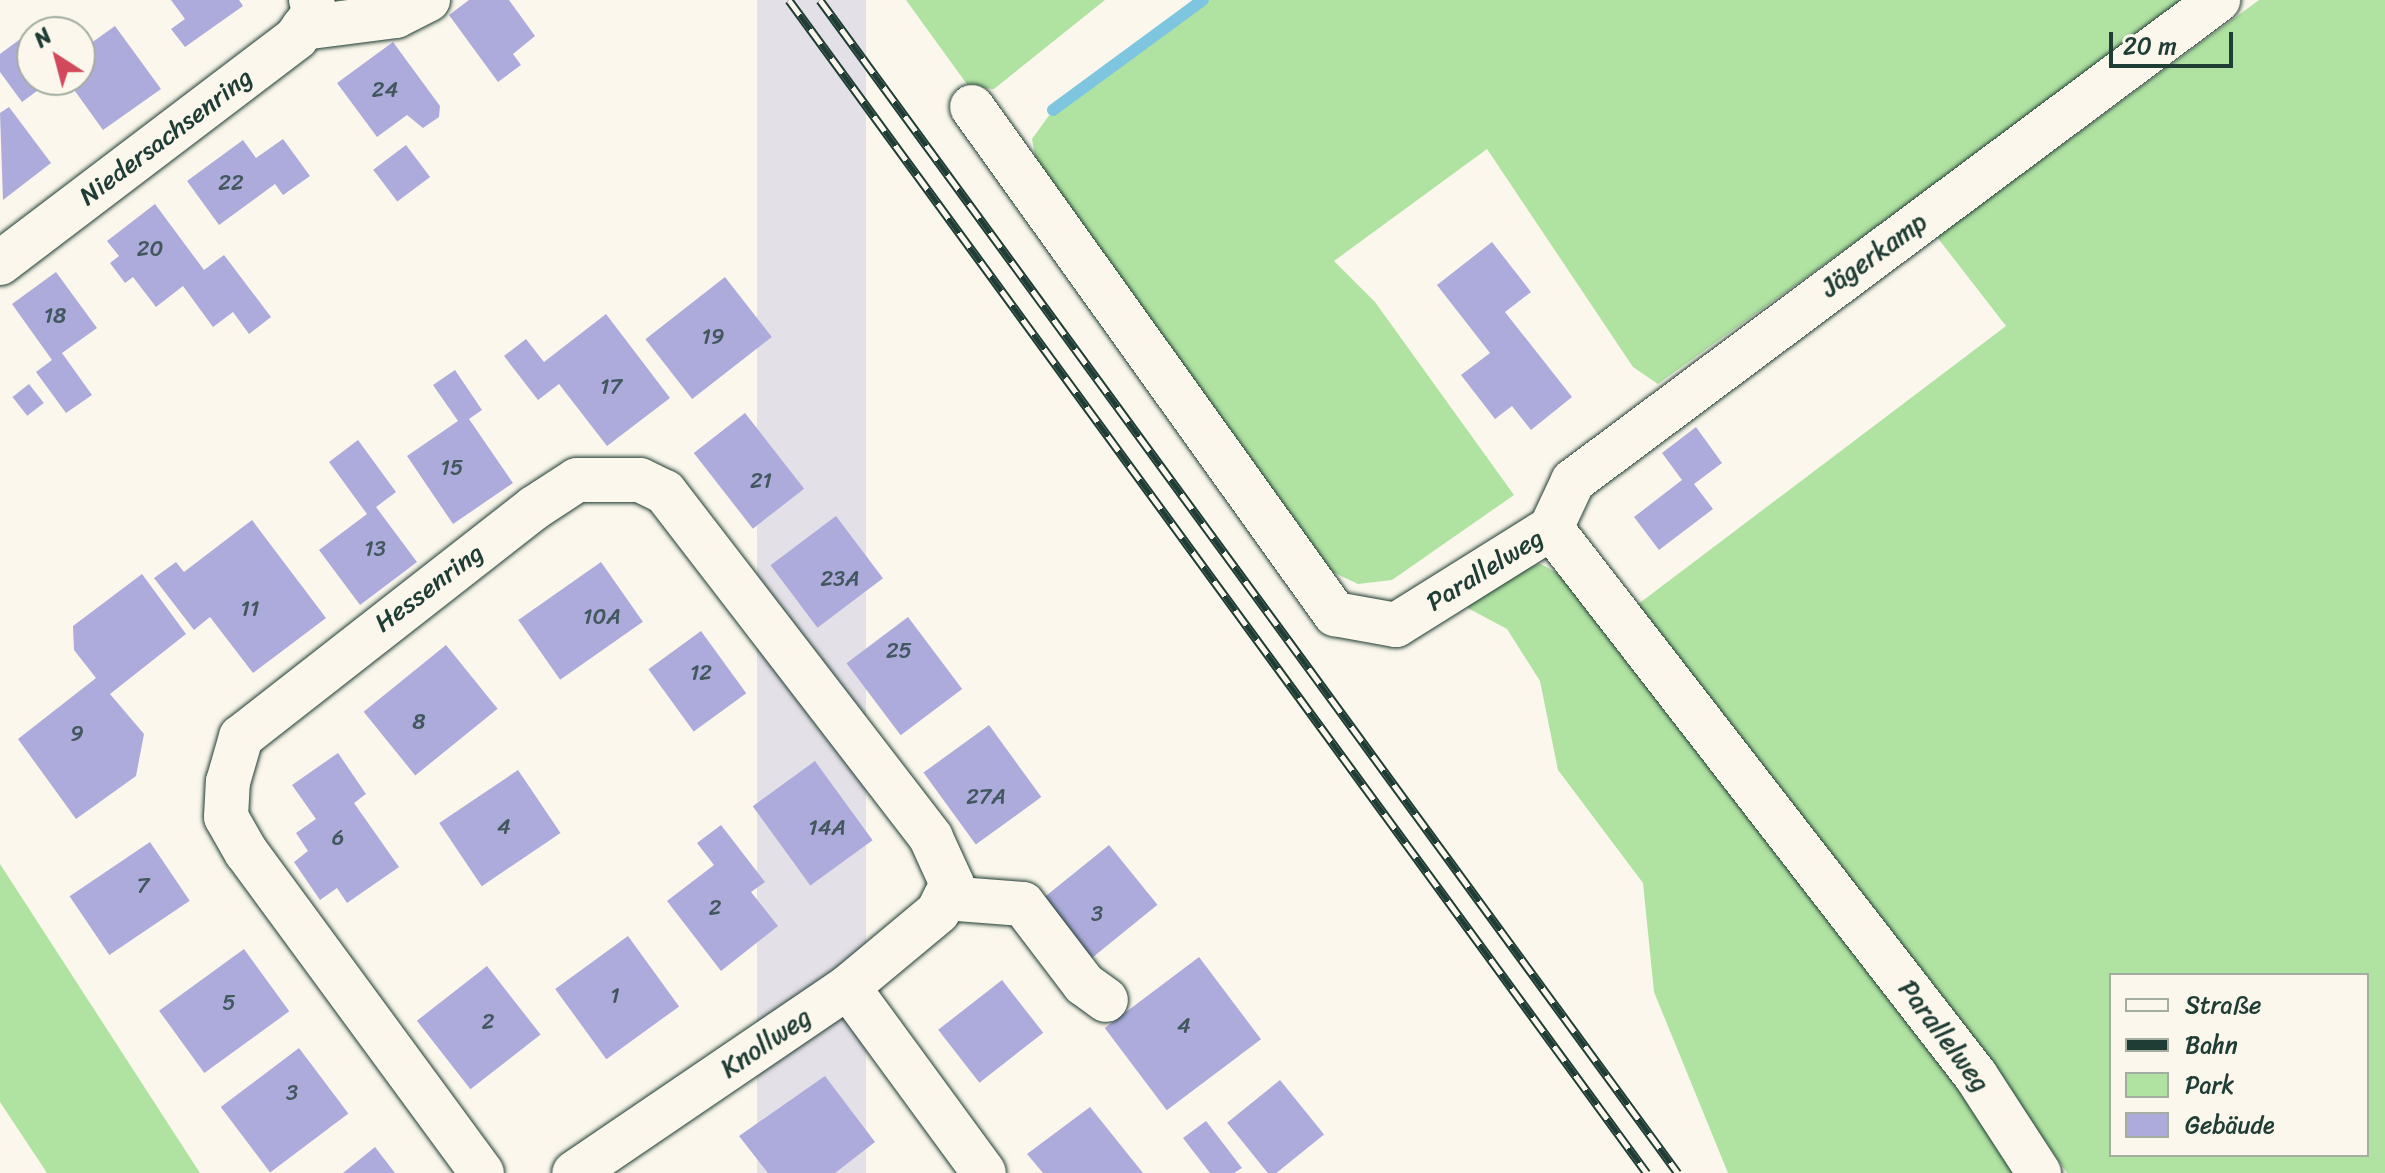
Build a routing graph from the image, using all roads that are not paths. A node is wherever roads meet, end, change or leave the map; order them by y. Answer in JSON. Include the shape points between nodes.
{"nodes":[{"id":1,"x":428,"y":0,"type":"edge"},
{"id":2,"x":2218,"y":0,"type":"edge"},
{"id":3,"x":307,"y":14,"type":"edge"},
{"id":4,"x":972,"y":107,"type":"dead end"},
{"id":5,"x":0,"y":263,"type":"edge"},
{"id":6,"x":1551,"y":528,"type":"junction"},
{"id":7,"x":949,"y":891,"type":"junction"},
{"id":8,"x":848,"y":987,"type":"junction"},
{"id":9,"x":1106,"y":1000,"type":"dead end"},
{"id":10,"x":482,"y":1173,"type":"edge"},
{"id":11,"x":574,"y":1173,"type":"edge"},
{"id":12,"x":984,"y":1173,"type":"edge"},
{"id":13,"x":2039,"y":1173,"type":"edge"}],
"edges":[{"from":1,"to":3,"type":"street","via":[[396,16]]},
{"from":2,"to":6,"type":"street","name":"Jägerkamp","via":[[1573,481]]},
{"from":3,"to":5,"type":"street","name":"Niedersachsenring"},
{"from":4,"to":6,"type":"street","name":"Parallelweg","via":[[1335,614],[1396,625]]},
{"from":6,"to":13,"type":"street","name":"Parallelweg","via":[[1976,1076]]},
{"from":7,"to":8,"type":"street","name":"Knollweg","via":[[912,937]]},
{"from":7,"to":9,"type":"street","via":[[1023,904],[1084,984]]},
{"from":7,"to":10,"type":"street","name":"Hessenring","via":[[931,838],[665,492],[640,480],[577,480],[288,695],[241,737],[228,782],[226,817],[246,852]]},
{"from":8,"to":11,"type":"street","name":"Knollweg"},
{"from":8,"to":12,"type":"street"}]}
